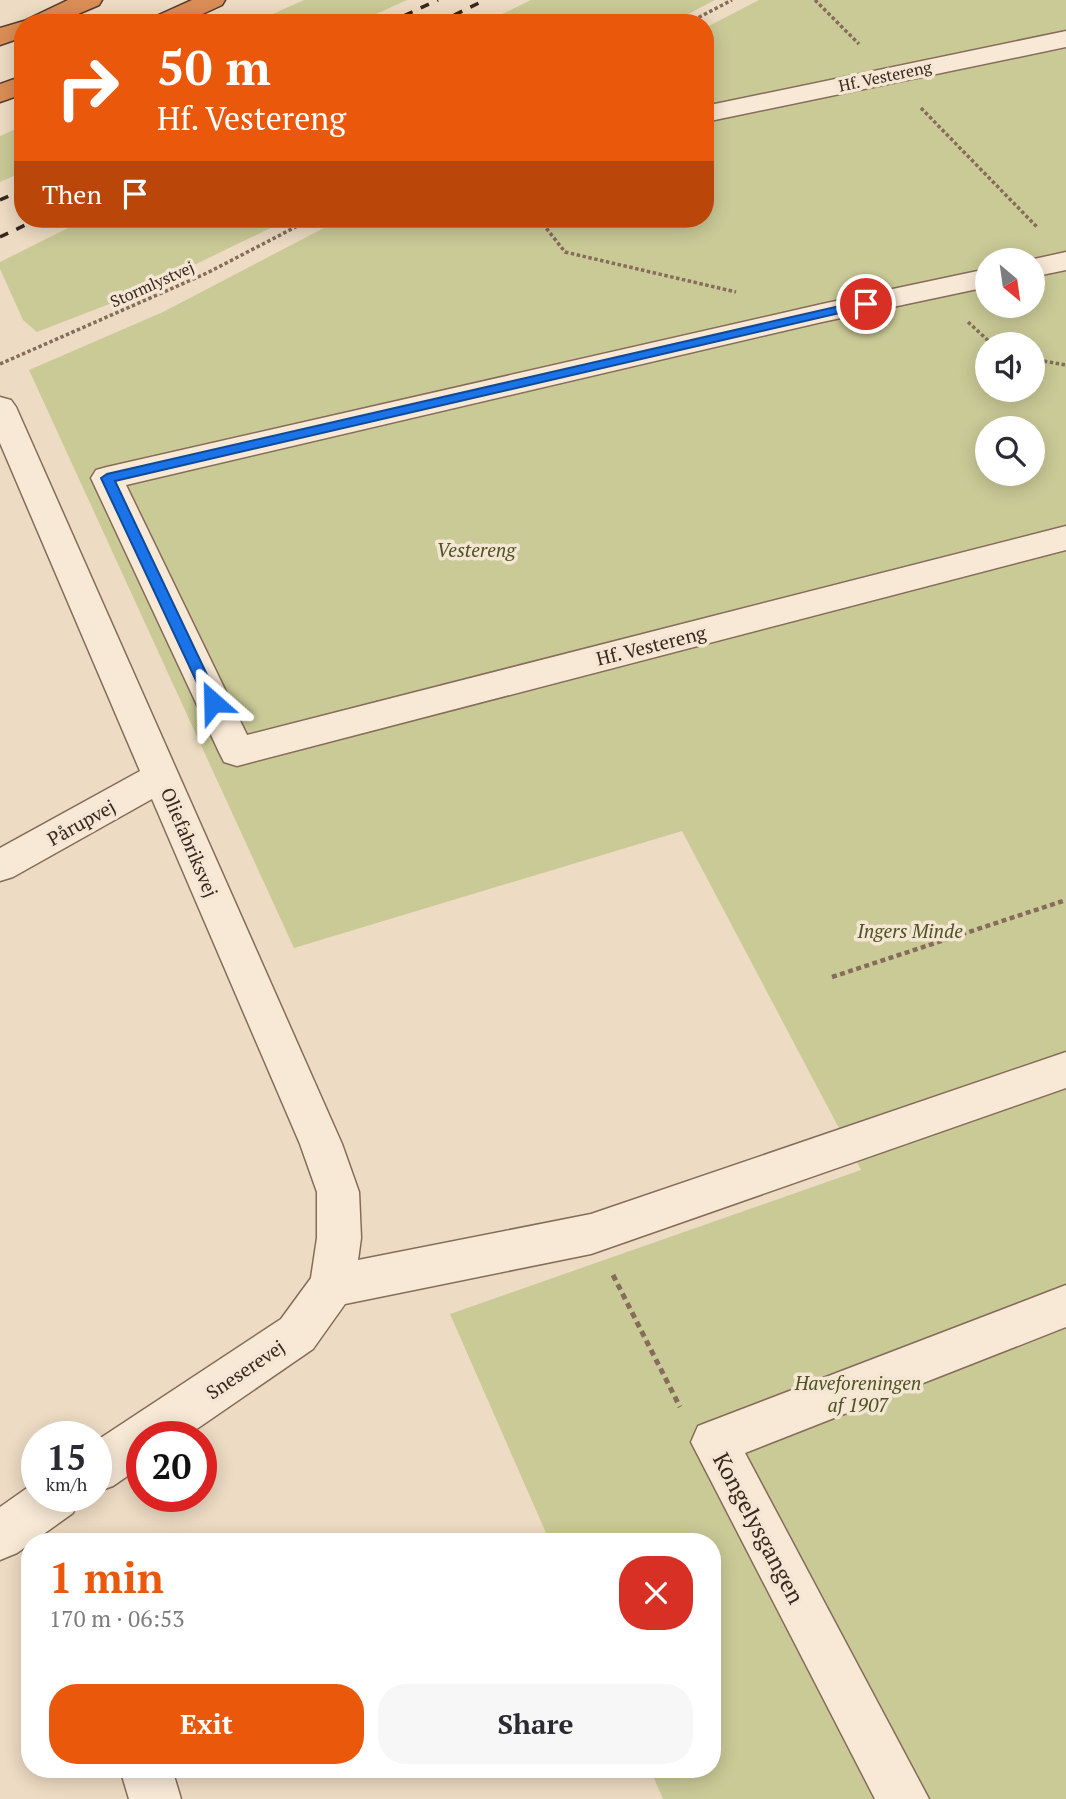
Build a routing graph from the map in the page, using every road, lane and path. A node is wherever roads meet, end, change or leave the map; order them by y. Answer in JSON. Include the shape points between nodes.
{"nodes":[{"id":1,"x":90,"y":0,"type":"edge"},
{"id":2,"x":213,"y":0,"type":"edge"},
{"id":3,"x":732,"y":0,"type":"edge"},
{"id":4,"x":815,"y":0,"type":"edge"},
{"id":5,"x":57,"y":14,"type":"edge"},
{"id":6,"x":181,"y":14,"type":"edge"},
{"id":7,"x":705,"y":14,"type":"edge"},
{"id":8,"x":1066,"y":39,"type":"edge"},
{"id":9,"x":889,"y":75,"type":"junction"},
{"id":10,"x":714,"y":112,"type":"edge"},
{"id":11,"x":294,"y":228,"type":"edge"},
{"id":12,"x":546,"y":228,"type":"edge"},
{"id":13,"x":1038,"y":228,"type":"dead end"},
{"id":14,"x":1066,"y":261,"type":"edge"},
{"id":15,"x":1045,"y":265,"type":"edge"},
{"id":16,"x":975,"y":281,"type":"edge"},
{"id":17,"x":741,"y":293,"type":"dead end"},
{"id":18,"x":1045,"y":361,"type":"edge"},
{"id":19,"x":0,"y":365,"type":"edge"},
{"id":20,"x":1066,"y":365,"type":"edge"},
{"id":21,"x":0,"y":407,"type":"edge"},
{"id":22,"x":1066,"y":538,"type":"edge"},
{"id":23,"x":161,"y":777,"type":"junction"},
{"id":24,"x":0,"y":866,"type":"edge"},
{"id":25,"x":1066,"y":900,"type":"edge"},
{"id":26,"x":832,"y":977,"type":"dead end"},
{"id":27,"x":1066,"y":1070,"type":"edge"},
{"id":28,"x":591,"y":1234,"type":"junction"},
{"id":29,"x":332,"y":1286,"type":"junction"},
{"id":30,"x":1066,"y":1306,"type":"edge"},
{"id":31,"x":168,"y":1421,"type":"edge"},
{"id":32,"x":714,"y":1441,"type":"junction"},
{"id":33,"x":34,"y":1512,"type":"edge"},
{"id":34,"x":0,"y":1536,"type":"edge"},
{"id":35,"x":149,"y":1778,"type":"edge"},
{"id":36,"x":155,"y":1799,"type":"edge"},
{"id":37,"x":903,"y":1799,"type":"edge"}],
"edges":[{"from":1,"to":5,"type":"highway"},
{"from":2,"to":6,"type":"highway"},
{"from":3,"to":7,"type":"path"},
{"from":4,"to":9,"type":"path"},
{"from":8,"to":9,"type":"street","name":"Hf. Vestereng"},
{"from":9,"to":10,"type":"street","name":"Hf. Vestereng"},
{"from":9,"to":13,"type":"path"},
{"from":11,"to":19,"type":"path","name":"Stormlystvej","via":[[207,273]]},
{"from":12,"to":17,"type":"path","via":[[565,251]]},
{"from":14,"to":15,"type":"street"},
{"from":16,"to":22,"type":"street","name":"Hf. Vestereng","via":[[107,478],[237,752]]},
{"from":18,"to":20,"type":"path"},
{"from":21,"to":23,"type":"street","name":"Oliefabriksvej"},
{"from":23,"to":24,"type":"street","name":"Pårupvej"},
{"from":23,"to":29,"type":"street","name":"Oliefabriksvej","via":[[338,1192],[339,1238]]},
{"from":25,"to":26,"type":"path"},
{"from":27,"to":28,"type":"street"},
{"from":28,"to":29,"type":"street"},
{"from":28,"to":32,"type":"path","via":[[692,1429]]},
{"from":29,"to":31,"type":"street","name":"Sneserevej","via":[[297,1334]]},
{"from":30,"to":32,"type":"street","name":"Kongelysgangen"},
{"from":32,"to":37,"type":"street","name":"Kongelysgangen"},
{"from":33,"to":34,"type":"street"},
{"from":35,"to":36,"type":"street"}]}
